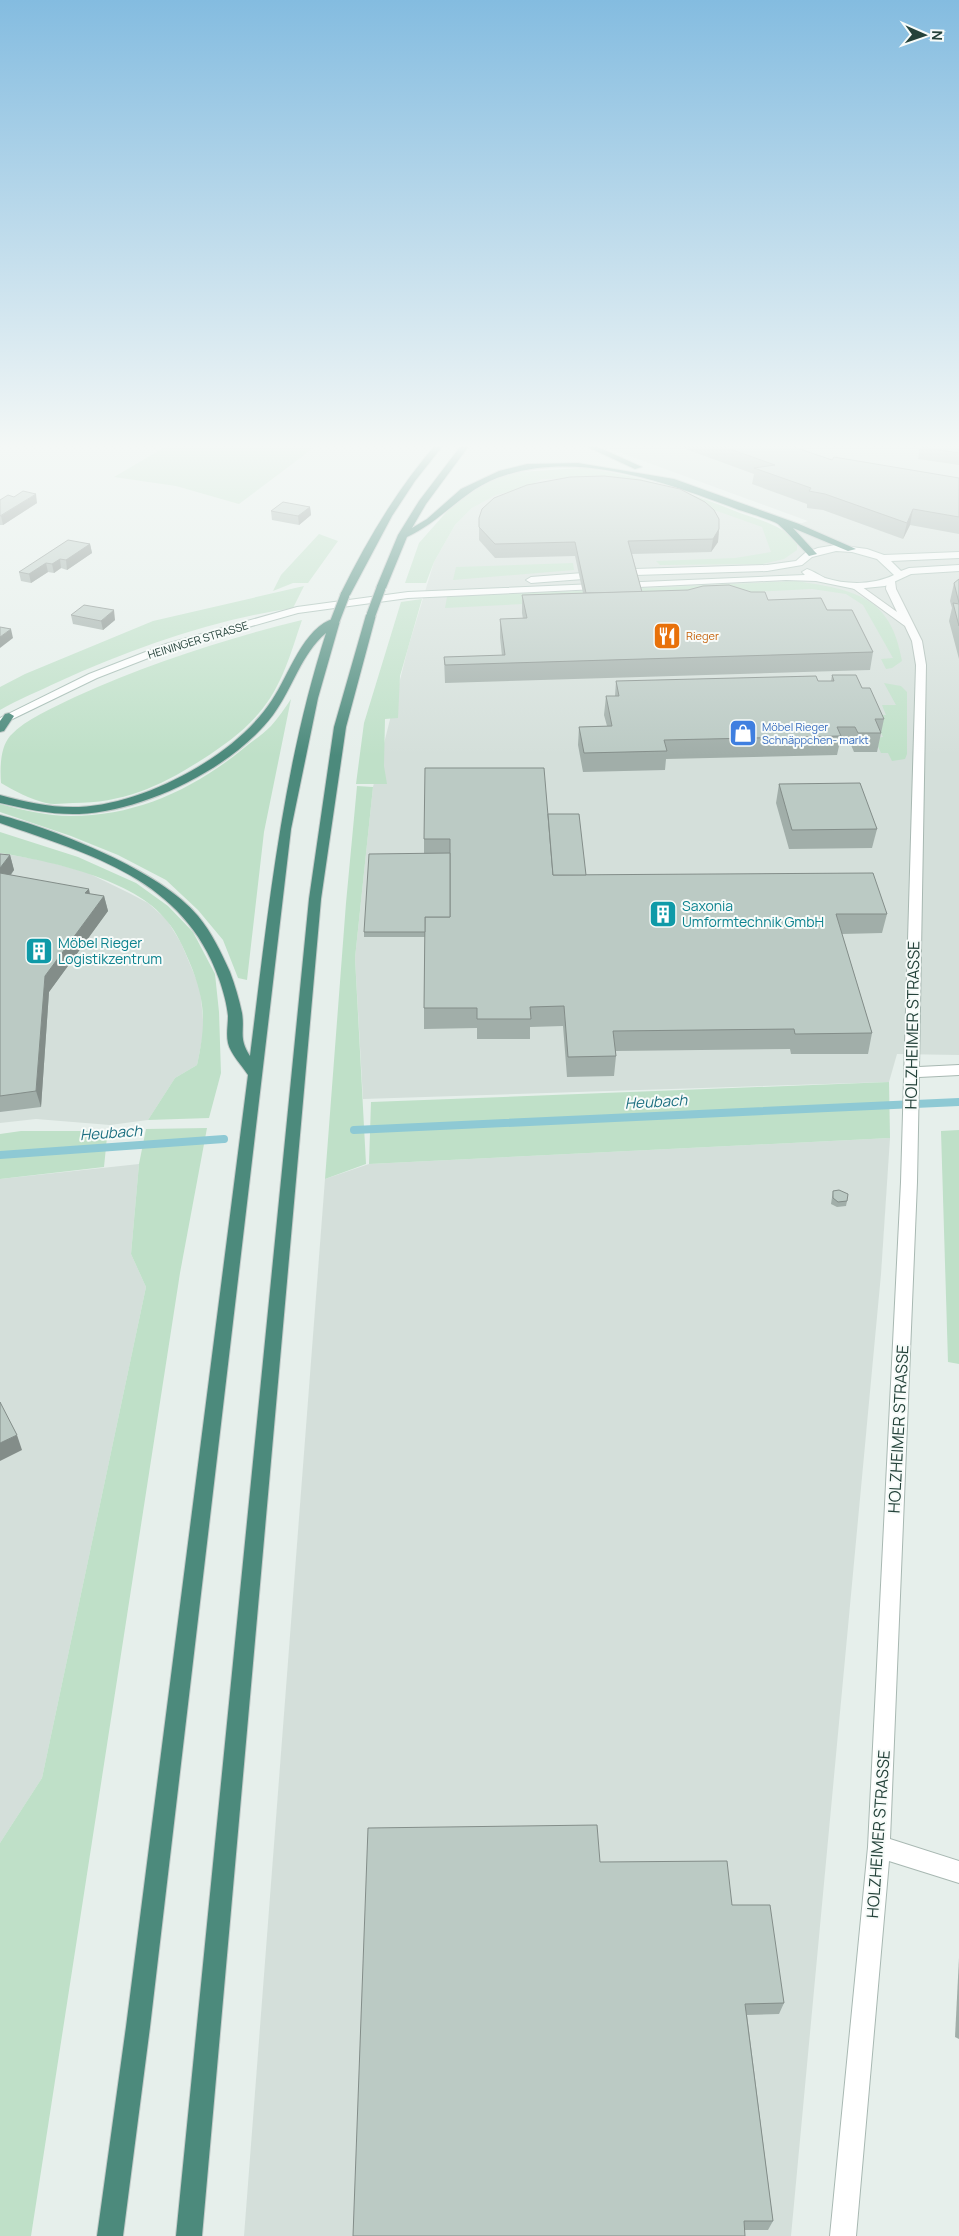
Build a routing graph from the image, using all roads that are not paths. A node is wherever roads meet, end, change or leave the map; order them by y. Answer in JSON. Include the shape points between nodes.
{"nodes":[{"id":1,"x":368,"y":547,"type":"edge"},
{"id":2,"x":398,"y":547,"type":"edge"},
{"id":3,"x":806,"y":547,"type":"edge"},
{"id":4,"x":847,"y":547,"type":"edge"},
{"id":5,"x":852,"y":549,"type":"junction"},
{"id":6,"x":812,"y":554,"type":"junction"},
{"id":7,"x":959,"y":555,"type":"edge"},
{"id":8,"x":885,"y":558,"type":"junction"},
{"id":9,"x":799,"y":563,"type":"junction"},
{"id":10,"x":959,"y":568,"type":"edge"},
{"id":11,"x":815,"y":578,"type":"junction"},
{"id":12,"x":894,"y":578,"type":"junction"},
{"id":13,"x":855,"y":586,"type":"junction"},
{"id":14,"x":408,"y":595,"type":"junction"},
{"id":15,"x":335,"y":621,"type":"junction"},
{"id":16,"x":908,"y":624,"type":"junction"},
{"id":17,"x":4,"y":719,"type":"edge"},
{"id":18,"x":0,"y":729,"type":"edge"},
{"id":19,"x":0,"y":799,"type":"edge"},
{"id":20,"x":0,"y":820,"type":"edge"},
{"id":21,"x":959,"y":1070,"type":"edge"},
{"id":22,"x":255,"y":1075,"type":"junction"},
{"id":23,"x":911,"y":1079,"type":"junction"},
{"id":24,"x":879,"y":1847,"type":"junction"},
{"id":25,"x":959,"y":1872,"type":"edge"},
{"id":26,"x":110,"y":2236,"type":"edge"},
{"id":27,"x":189,"y":2236,"type":"edge"},
{"id":28,"x":843,"y":2236,"type":"edge"}],
"edges":[{"from":1,"to":15,"type":"highway","bridge":true},
{"from":2,"to":27,"type":"highway","bridge":true,"via":[[371,615],[340,727],[315,900]]},
{"from":3,"to":6,"type":"highway"},
{"from":4,"to":5,"type":"highway"},
{"from":5,"to":6,"type":"main road"},
{"from":5,"to":8,"type":"main road"},
{"from":6,"to":9,"type":"main road"},
{"from":7,"to":8,"type":"main road"},
{"from":8,"to":12,"type":"main road","name":"HOLZHEIMER STRASSE","via":[[890,562]]},
{"from":9,"to":11,"type":"main road"},
{"from":9,"to":14,"type":"main road","name":"HEININGER STRASSE","via":[[767,568],[635,572],[495,582]]},
{"from":10,"to":12,"type":"main road","via":[[908,571]]},
{"from":11,"to":13,"type":"main road","name":"HEININGER STRASSE"},
{"from":11,"to":14,"type":"main road","name":"HEININGER STRASSE"},
{"from":12,"to":13,"type":"main road"},
{"from":12,"to":16,"type":"main road","name":"HOLZHEIMER STRASSE","via":[[892,588]]},
{"from":13,"to":16,"type":"main road"},
{"from":14,"to":17,"type":"main road","name":"HEININGER STRASSE","via":[[297,610],[170,646],[93,676]]},
{"from":15,"to":19,"type":"highway","via":[[307,645],[264,720],[210,764],[165,789],[136,802],[66,812]]},
{"from":15,"to":22,"type":"highway","via":[[305,725],[286,829]]},
{"from":16,"to":23,"type":"main road","name":"HOLZHEIMER STRASSE","via":[[917,641],[920,664]]},
{"from":17,"to":18,"type":"highway"},
{"from":20,"to":22,"type":"highway","via":[[74,845],[165,891],[192,918],[211,944],[226,980],[235,1014],[235,1044]]},
{"from":21,"to":23,"type":"main road"},
{"from":22,"to":26,"type":"highway"},
{"from":23,"to":24,"type":"main road","name":"HOLZHEIMER STRASSE"},
{"from":24,"to":25,"type":"main road"},
{"from":24,"to":28,"type":"main road","name":"HOLZHEIMER STRASSE"}]}
